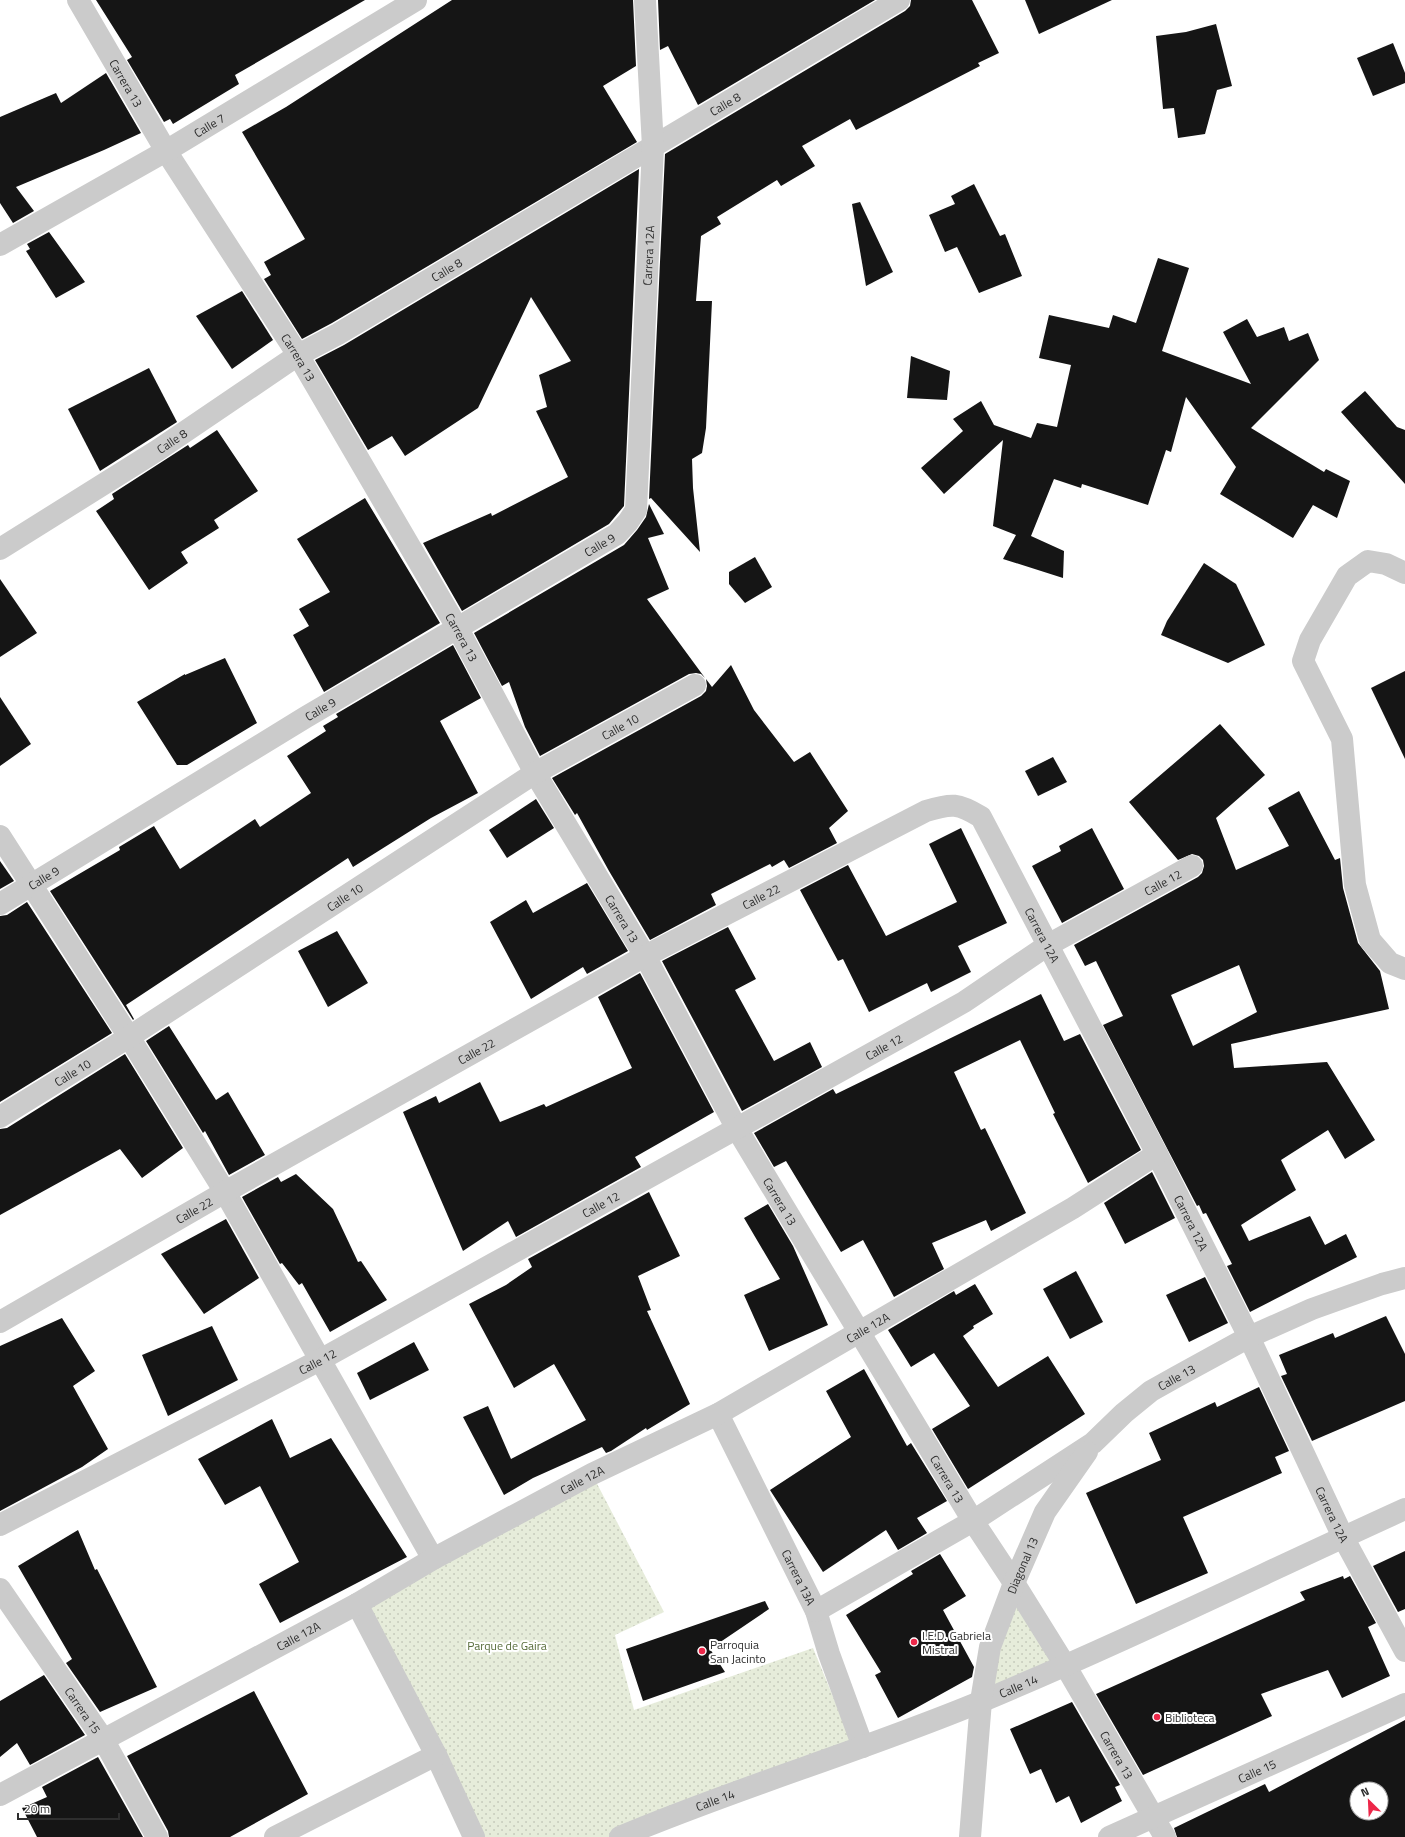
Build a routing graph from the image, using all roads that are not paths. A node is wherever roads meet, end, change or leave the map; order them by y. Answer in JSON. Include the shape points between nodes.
{"nodes":[{"id":1,"x":78,"y":0,"type":"edge"},
{"id":2,"x":416,"y":0,"type":"edge"},
{"id":3,"x":645,"y":0,"type":"edge"},
{"id":4,"x":899,"y":0,"type":"edge"},
{"id":5,"x":653,"y":147,"type":"junction"},
{"id":6,"x":166,"y":151,"type":"junction"},
{"id":7,"x":0,"y":246,"type":"edge"},
{"id":8,"x":298,"y":355,"type":"junction"},
{"id":9,"x":636,"y":510,"type":"joint"},
{"id":10,"x":0,"y":548,"type":"edge"},
{"id":11,"x":1405,"y":573,"type":"edge"},
{"id":12,"x":458,"y":629,"type":"junction"},
{"id":13,"x":695,"y":685,"type":"dead end"},
{"id":14,"x":535,"y":773,"type":"junction"},
{"id":15,"x":963,"y":806,"type":"joint"},
{"id":16,"x":0,"y":836,"type":"edge"},
{"id":17,"x":1192,"y":866,"type":"dead end"},
{"id":18,"x":32,"y":884,"type":"junction"},
{"id":19,"x":0,"y":904,"type":"edge"},
{"id":20,"x":1048,"y":945,"type":"junction"},
{"id":21,"x":645,"y":956,"type":"junction"},
{"id":22,"x":1405,"y":969,"type":"edge"},
{"id":23,"x":129,"y":1037,"type":"junction"},
{"id":24,"x":0,"y":1117,"type":"edge"},
{"id":25,"x":737,"y":1129,"type":"junction"},
{"id":26,"x":1157,"y":1154,"type":"junction"},
{"id":27,"x":225,"y":1192,"type":"junction"},
{"id":28,"x":1405,"y":1278,"type":"edge"},
{"id":29,"x":0,"y":1322,"type":"edge"},
{"id":30,"x":859,"y":1334,"type":"junction"},
{"id":31,"x":1249,"y":1337,"type":"junction"},
{"id":32,"x":320,"y":1360,"type":"junction"},
{"id":33,"x":718,"y":1414,"type":"junction"},
{"id":34,"x":1094,"y":1443,"type":"junction"},
{"id":35,"x":1405,"y":1509,"type":"edge"},
{"id":36,"x":973,"y":1521,"type":"junction"},
{"id":37,"x":0,"y":1525,"type":"edge"},
{"id":38,"x":1343,"y":1537,"type":"junction"},
{"id":39,"x":433,"y":1559,"type":"junction"},
{"id":40,"x":1014,"y":1583,"type":"junction"},
{"id":41,"x":0,"y":1589,"type":"edge"},
{"id":42,"x":357,"y":1604,"type":"junction"},
{"id":43,"x":816,"y":1611,"type":"junction"},
{"id":44,"x":1405,"y":1651,"type":"edge"},
{"id":45,"x":1065,"y":1665,"type":"junction"},
{"id":46,"x":980,"y":1702,"type":"junction"},
{"id":47,"x":1405,"y":1704,"type":"edge"},
{"id":48,"x":103,"y":1739,"type":"junction"},
{"id":49,"x":863,"y":1747,"type":"junction"},
{"id":50,"x":436,"y":1756,"type":"junction"},
{"id":51,"x":0,"y":1795,"type":"edge"},
{"id":52,"x":1153,"y":1817,"type":"junction"},
{"id":53,"x":664,"y":1828,"type":"edge"},
{"id":54,"x":157,"y":1837,"type":"edge"},
{"id":55,"x":275,"y":1837,"type":"edge"},
{"id":56,"x":474,"y":1837,"type":"edge"},
{"id":57,"x":620,"y":1837,"type":"edge"},
{"id":58,"x":970,"y":1837,"type":"edge"},
{"id":59,"x":1109,"y":1837,"type":"edge"},
{"id":60,"x":1165,"y":1837,"type":"edge"}],
"edges":[{"from":1,"to":6,"type":"street","name":"Carrera 13"},
{"from":2,"to":6,"type":"street","name":"Calle 7"},
{"from":3,"to":5,"type":"street","name":"Carrera 12A"},
{"from":4,"to":5,"type":"street","name":"Calle 8"},
{"from":5,"to":8,"type":"street","name":"Calle 8","via":[[338,334]]},
{"from":5,"to":9,"type":"street","name":"Carrera 12A"},
{"from":6,"to":7,"type":"street","name":"Calle 7"},
{"from":6,"to":8,"type":"street","name":"Carrera 13"},
{"from":8,"to":10,"type":"street","name":"Calle 8","via":[[158,450]]},
{"from":8,"to":12,"type":"street","name":"Carrera 13"},
{"from":9,"to":12,"type":"street","name":"Calle 9","via":[[617,534]]},
{"from":11,"to":22,"type":"street","via":[[1386,564],[1368,561],[1347,576],[1310,640],[1302,661],[1342,740],[1355,885],[1370,940],[1390,963]]},
{"from":12,"to":14,"type":"street","name":"Carrera 13"},
{"from":12,"to":18,"type":"street","name":"Calle 9","via":[[306,717]]},
{"from":13,"to":14,"type":"street","name":"Calle 10"},
{"from":14,"to":21,"type":"street","name":"Carrera 13"},
{"from":14,"to":23,"type":"street","name":"Calle 10"},
{"from":15,"to":20,"type":"street","name":"Carrera 12A","via":[[981,817]]},
{"from":15,"to":21,"type":"street","name":"Calle 22","via":[[944,805],[926,811]]},
{"from":16,"to":18,"type":"street"},
{"from":17,"to":20,"type":"street","name":"Calle 12"},
{"from":18,"to":19,"type":"street","name":"Calle 9"},
{"from":18,"to":23,"type":"street"},
{"from":20,"to":25,"type":"street","name":"Calle 12","via":[[964,1002]]},
{"from":20,"to":26,"type":"street","name":"Carrera 12A"},
{"from":21,"to":25,"type":"street","name":"Carrera 13"},
{"from":21,"to":27,"type":"street","name":"Calle 22"},
{"from":23,"to":24,"type":"street","name":"Calle 10"},
{"from":23,"to":27,"type":"street"},
{"from":25,"to":30,"type":"street","name":"Carrera 13"},
{"from":25,"to":32,"type":"street","name":"Calle 12"},
{"from":26,"to":30,"type":"street","name":"Calle 12A","via":[[1073,1208]]},
{"from":26,"to":31,"type":"street","name":"Carrera 12A"},
{"from":27,"to":29,"type":"street","name":"Calle 22"},
{"from":27,"to":32,"type":"street"},
{"from":28,"to":31,"type":"street","name":"Calle 13","via":[[1312,1309]]},
{"from":30,"to":33,"type":"street","name":"Calle 12A"},
{"from":30,"to":36,"type":"street","name":"Carrera 13"},
{"from":31,"to":34,"type":"street","name":"Calle 13","via":[[1152,1391],[1124,1413]]},
{"from":31,"to":38,"type":"street","name":"Carrera 12A"},
{"from":32,"to":37,"type":"street","name":"Calle 12"},
{"from":32,"to":39,"type":"street"},
{"from":33,"to":39,"type":"street","name":"Calle 12A","via":[[592,1474]]},
{"from":33,"to":43,"type":"street","name":"Carrera 13A"},
{"from":34,"to":36,"type":"street","name":"Calle 13"},
{"from":34,"to":40,"type":"street","name":"Diagonal 13","via":[[1045,1512]]},
{"from":35,"to":38,"type":"street","name":"Calle 14"},
{"from":36,"to":40,"type":"street","name":"Carrera 13"},
{"from":36,"to":43,"type":"street","name":"Calle 13"},
{"from":38,"to":44,"type":"street","name":"Carrera 12A"},
{"from":38,"to":45,"type":"street","name":"Calle 14"},
{"from":39,"to":42,"type":"street","name":"Calle 12A"},
{"from":40,"to":45,"type":"street","name":"Carrera 13"},
{"from":40,"to":46,"type":"street","name":"Diagonal 13","via":[[990,1647]]},
{"from":41,"to":48,"type":"street","name":"Carrera 15"},
{"from":42,"to":48,"type":"street","name":"Calle 12A"},
{"from":42,"to":50,"type":"street"},
{"from":43,"to":49,"type":"street","name":"Carrera 13A"},
{"from":45,"to":46,"type":"street","name":"Calle 14"},
{"from":45,"to":52,"type":"street","name":"Carrera 13"},
{"from":46,"to":49,"type":"street","name":"Calle 14"},
{"from":46,"to":58,"type":"street"},
{"from":47,"to":52,"type":"street","name":"Calle 15"},
{"from":48,"to":51,"type":"street","name":"Calle 12A"},
{"from":48,"to":54,"type":"street","name":"Carrera 15"},
{"from":49,"to":53,"type":"street","name":"Calle 14"},
{"from":50,"to":55,"type":"street"},
{"from":50,"to":56,"type":"street"},
{"from":52,"to":59,"type":"street","name":"Calle 15"},
{"from":52,"to":60,"type":"street","name":"Carrera 13"},
{"from":53,"to":57,"type":"street","name":"Calle 14"}]}
